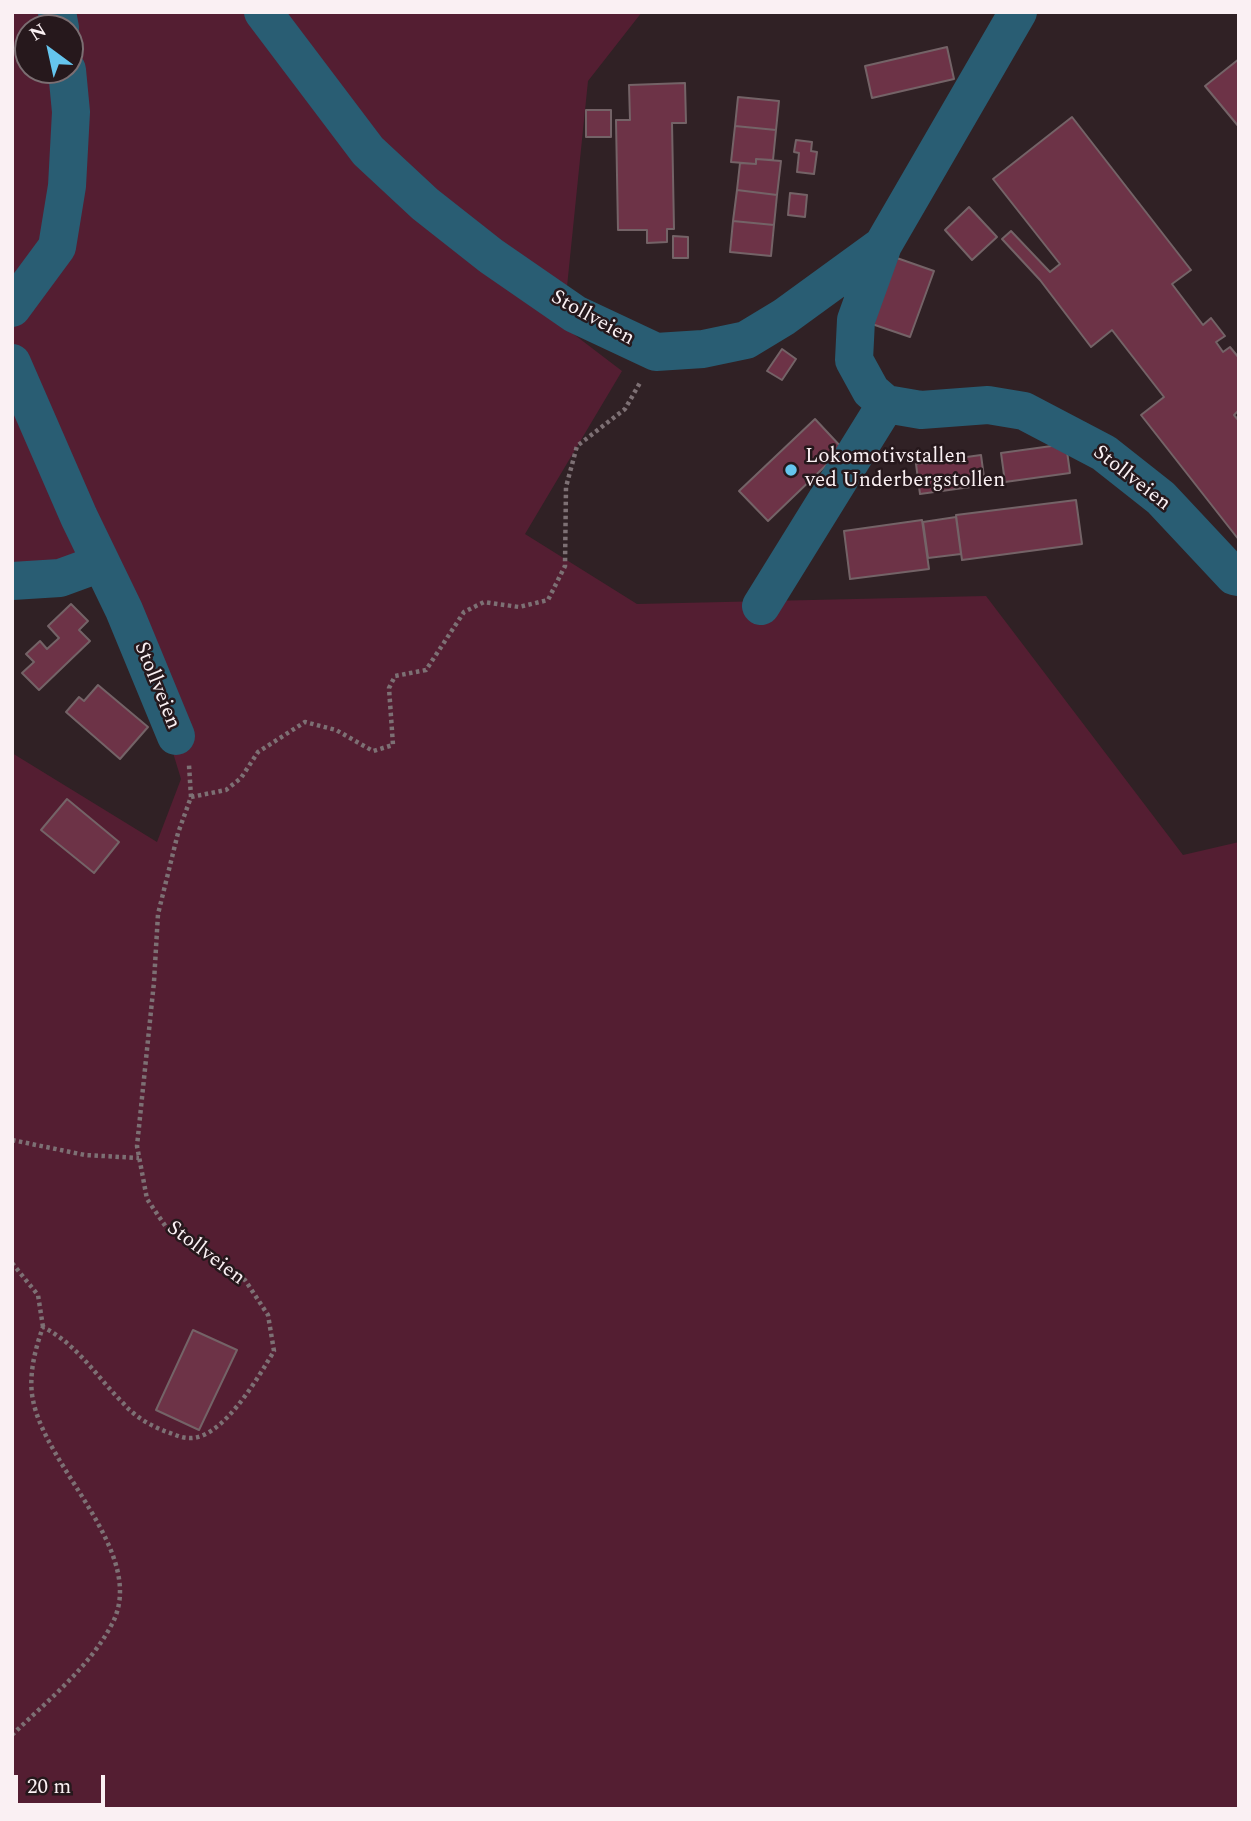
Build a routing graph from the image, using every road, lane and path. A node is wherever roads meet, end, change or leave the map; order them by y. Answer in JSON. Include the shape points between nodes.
{"nodes":[{"id":1,"x":263,"y":12,"type":"edge"},
{"id":2,"x":1018,"y":12,"type":"edge"},
{"id":3,"x":68,"y":84,"type":"edge"},
{"id":4,"x":883,"y":246,"type":"junction"},
{"id":5,"x":12,"y":308,"type":"edge"},
{"id":6,"x":656,"y":352,"type":"junction"},
{"id":7,"x":12,"y":362,"type":"edge"},
{"id":8,"x":886,"y":404,"type":"junction"},
{"id":9,"x":102,"y":563,"type":"junction"},
{"id":10,"x":1239,"y":577,"type":"edge"},
{"id":11,"x":12,"y":582,"type":"edge"},
{"id":12,"x":761,"y":606,"type":"dead end"},
{"id":13,"x":176,"y":736,"type":"joint"},
{"id":14,"x":191,"y":797,"type":"junction"},
{"id":15,"x":12,"y":1140,"type":"edge"},
{"id":16,"x":139,"y":1158,"type":"junction"},
{"id":17,"x":12,"y":1263,"type":"edge"},
{"id":18,"x":43,"y":1327,"type":"junction"},
{"id":19,"x":12,"y":1735,"type":"edge"}],
"edges":[{"from":1,"to":6,"type":"street","name":"Stollveien","via":[[368,151],[425,205],[575,314]]},
{"from":2,"to":4,"type":"street","name":"Stollveien"},
{"from":3,"to":5,"type":"street","via":[[68,173],[57,247]]},
{"from":4,"to":6,"type":"street","name":"Stollveien","via":[[746,340]]},
{"from":4,"to":8,"type":"street","name":"Stollveien","via":[[856,320],[854,360],[871,391]]},
{"from":6,"to":14,"type":"path","via":[[625,409],[577,446],[566,487],[565,566],[548,600],[519,607],[484,602],[464,612],[426,670],[395,676],[389,688],[393,746],[373,751],[336,730],[305,722],[258,752],[241,778],[226,790]]},
{"from":7,"to":9,"type":"street","name":"Stollveien"},
{"from":8,"to":10,"type":"street","name":"Stollveien","via":[[921,410],[988,405],[1024,411],[1104,453],[1161,498]]},
{"from":8,"to":12,"type":"street"},
{"from":9,"to":11,"type":"street","via":[[61,578]]},
{"from":9,"to":13,"type":"street","name":"Stollveien"},
{"from":13,"to":14,"type":"path","name":"Stollveien","via":[[189,762]]},
{"from":14,"to":16,"type":"path","name":"Stollveien","via":[[158,914]]},
{"from":15,"to":16,"type":"path","via":[[85,1155]]},
{"from":16,"to":18,"type":"path","name":"Stollveien","via":[[147,1199],[166,1227],[245,1280],[268,1315],[274,1351],[248,1394],[207,1434],[188,1438],[151,1426],[124,1405],[89,1362]]},
{"from":17,"to":18,"type":"path","via":[[38,1295]]},
{"from":18,"to":19,"type":"path","via":[[33,1364],[32,1399],[43,1432],[105,1538],[120,1590],[114,1621],[94,1655]]}]}
